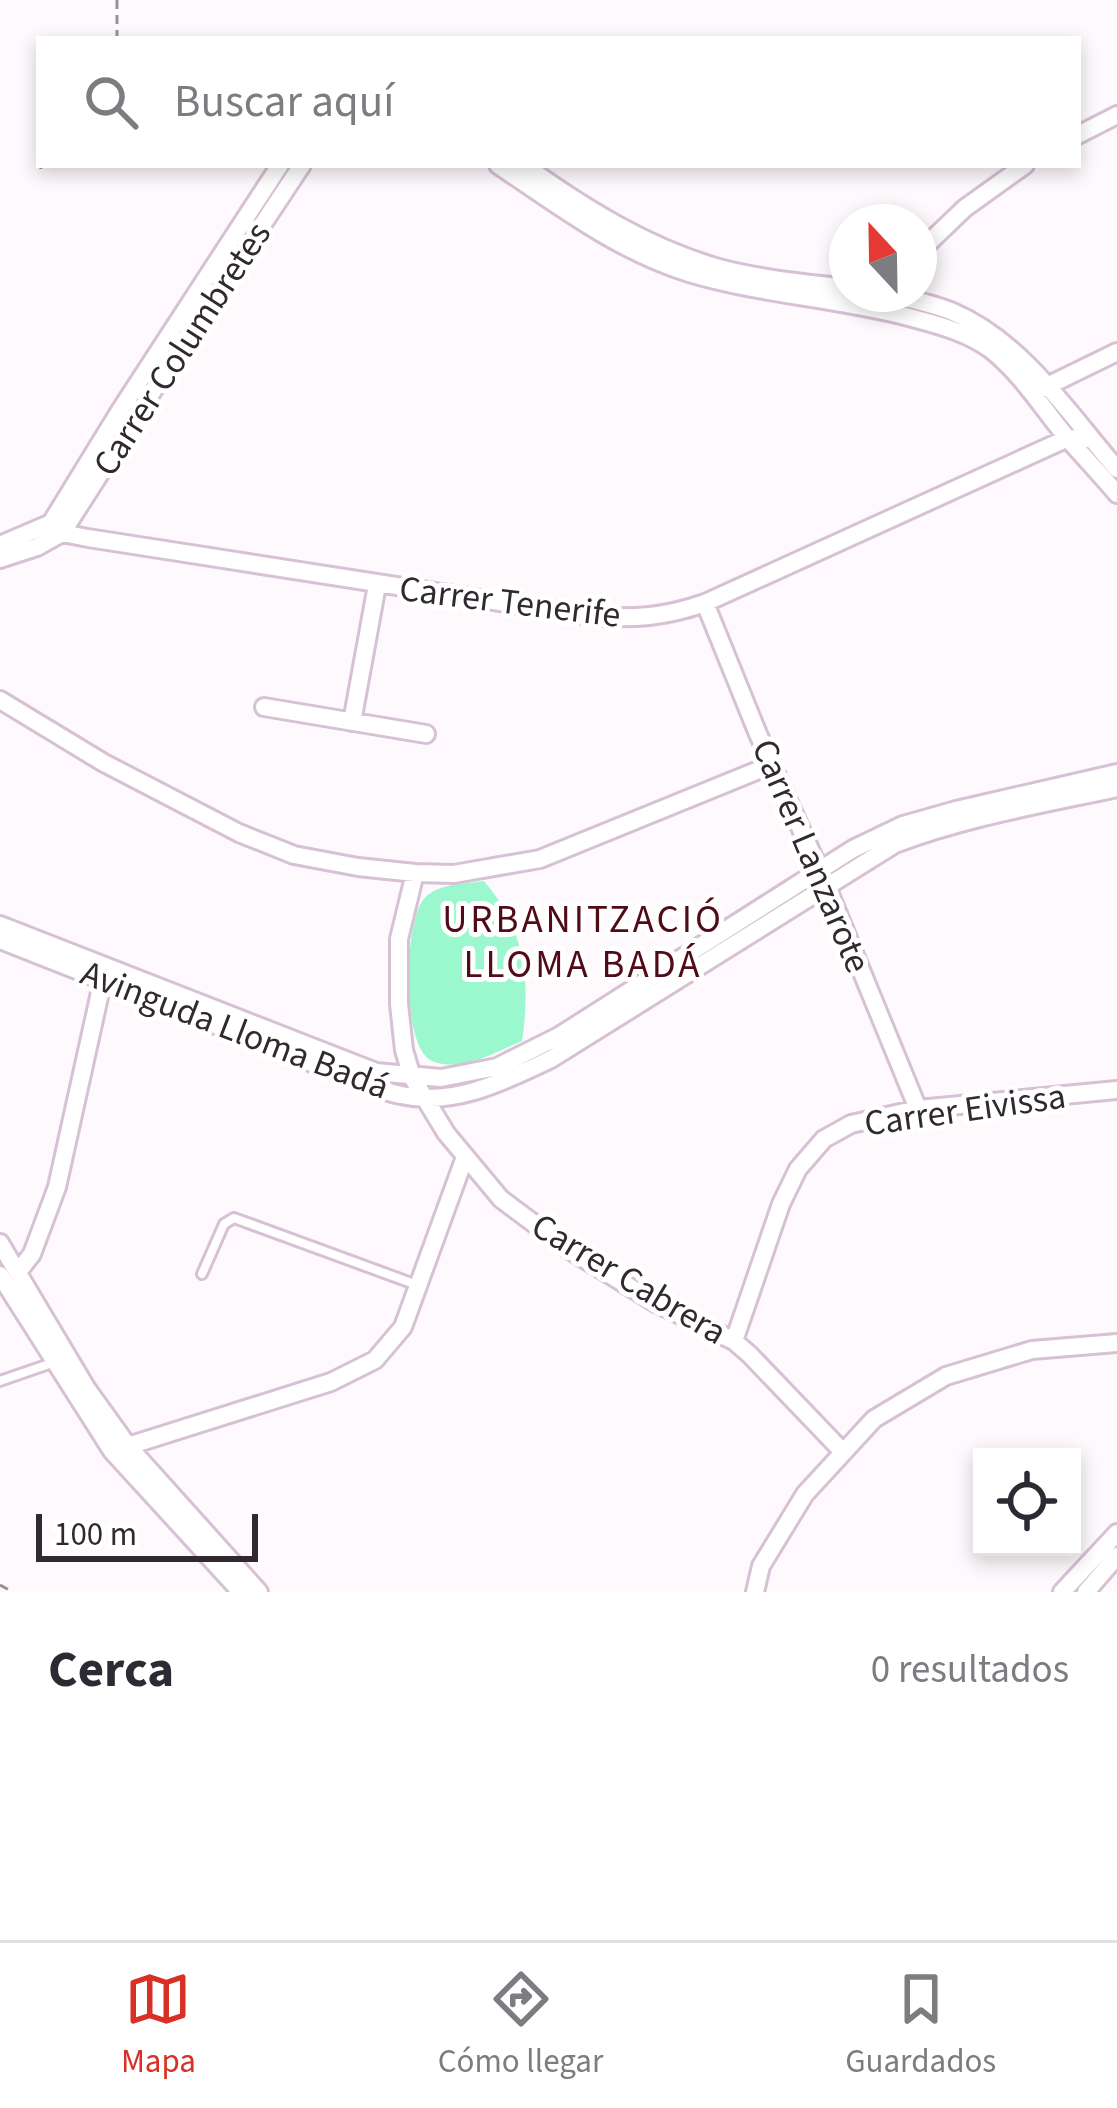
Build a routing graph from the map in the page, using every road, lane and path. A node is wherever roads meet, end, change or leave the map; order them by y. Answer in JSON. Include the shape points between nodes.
{"nodes":[{"id":1,"x":117,"y":0,"type":"edge"},
{"id":2,"x":117,"y":36,"type":"edge"},
{"id":3,"x":1117,"y":116,"type":"edge"},
{"id":4,"x":1081,"y":134,"type":"edge"},
{"id":5,"x":278,"y":168,"type":"edge"},
{"id":6,"x":300,"y":168,"type":"edge"},
{"id":7,"x":502,"y":168,"type":"edge"},
{"id":8,"x":529,"y":168,"type":"edge"},
{"id":9,"x":1021,"y":168,"type":"edge"},
{"id":10,"x":937,"y":234,"type":"edge"},
{"id":11,"x":829,"y":285,"type":"edge"},
{"id":12,"x":829,"y":295,"type":"edge"},
{"id":13,"x":915,"y":312,"type":"edge"},
{"id":14,"x":1117,"y":352,"type":"edge"},
{"id":15,"x":1040,"y":390,"type":"junction"},
{"id":16,"x":1068,"y":438,"type":"junction"},
{"id":17,"x":1091,"y":439,"type":"junction"},
{"id":18,"x":1117,"y":469,"type":"edge"},
{"id":19,"x":1117,"y":494,"type":"edge"},
{"id":20,"x":57,"y":528,"type":"junction"},
{"id":21,"x":0,"y":544,"type":"edge"},
{"id":22,"x":0,"y":559,"type":"edge"},
{"id":23,"x":377,"y":584,"type":"junction"},
{"id":24,"x":705,"y":603,"type":"junction"},
{"id":25,"x":0,"y":700,"type":"edge"},
{"id":26,"x":264,"y":707,"type":"dead end"},
{"id":27,"x":352,"y":722,"type":"junction"},
{"id":28,"x":426,"y":734,"type":"dead end"},
{"id":29,"x":771,"y":765,"type":"junction"},
{"id":30,"x":1117,"y":772,"type":"edge"},
{"id":31,"x":1117,"y":788,"type":"edge"},
{"id":32,"x":415,"y":873,"type":"junction"},
{"id":33,"x":823,"y":879,"type":"junction"},
{"id":34,"x":0,"y":925,"type":"edge"},
{"id":35,"x":0,"y":940,"type":"edge"},
{"id":36,"x":104,"y":979,"type":"junction"},
{"id":37,"x":412,"y":1077,"type":"junction"},
{"id":38,"x":1117,"y":1090,"type":"edge"},
{"id":39,"x":427,"y":1098,"type":"junction"},
{"id":40,"x":918,"y":1108,"type":"junction"},
{"id":41,"x":465,"y":1157,"type":"junction"},
{"id":42,"x":0,"y":1243,"type":"edge"},
{"id":43,"x":9,"y":1273,"type":"edge"},
{"id":44,"x":202,"y":1274,"type":"dead end"},
{"id":45,"x":418,"y":1286,"type":"junction"},
{"id":46,"x":734,"y":1342,"type":"junction"},
{"id":47,"x":1117,"y":1343,"type":"edge"},
{"id":48,"x":54,"y":1363,"type":"junction"},
{"id":49,"x":0,"y":1382,"type":"edge"},
{"id":50,"x":128,"y":1446,"type":"junction"},
{"id":51,"x":843,"y":1452,"type":"junction"},
{"id":52,"x":1117,"y":1533,"type":"edge"},
{"id":53,"x":1117,"y":1556,"type":"edge"},
{"id":54,"x":0,"y":1585,"type":"edge"},
{"id":55,"x":13,"y":1592,"type":"edge"},
{"id":56,"x":241,"y":1592,"type":"edge"},
{"id":57,"x":259,"y":1592,"type":"edge"},
{"id":58,"x":754,"y":1592,"type":"edge"},
{"id":59,"x":1062,"y":1592,"type":"edge"},
{"id":60,"x":1086,"y":1592,"type":"edge"}],
"edges":[{"from":1,"to":2,"type":"path"},
{"from":3,"to":4,"type":"street"},
{"from":5,"to":20,"type":"street","name":"Carrer Columbretes","via":[[121,409]]},
{"from":6,"to":20,"type":"street","name":"Carrer Columbretes"},
{"from":7,"to":12,"type":"street","via":[[605,237],[659,262],[764,290]]},
{"from":8,"to":11,"type":"street","via":[[667,250],[721,268]]},
{"from":9,"to":10,"type":"street"},
{"from":13,"to":15,"type":"street","via":[[989,349]]},
{"from":14,"to":15,"type":"street"},
{"from":15,"to":16,"type":"street"},
{"from":15,"to":17,"type":"street"},
{"from":16,"to":17,"type":"street"},
{"from":16,"to":19,"type":"street"},
{"from":16,"to":24,"type":"street","name":"Carrer Tenerife"},
{"from":17,"to":18,"type":"street"},
{"from":20,"to":21,"type":"street"},
{"from":20,"to":22,"type":"street","via":[[37,547]]},
{"from":20,"to":23,"type":"street","name":"Carrer Tenerife"},
{"from":23,"to":24,"type":"street","name":"Carrer Tenerife","via":[[636,619]]},
{"from":23,"to":27,"type":"street"},
{"from":24,"to":29,"type":"street","name":"Carrer Lanzarote"},
{"from":25,"to":32,"type":"street","via":[[239,833],[294,855]]},
{"from":26,"to":27,"type":"street"},
{"from":27,"to":28,"type":"street"},
{"from":29,"to":32,"type":"street","via":[[540,859]]},
{"from":29,"to":33,"type":"street","name":"Carrer Lanzarote"},
{"from":30,"to":33,"type":"street","name":"Avinguda Lloma Badá","via":[[903,825],[853,849]]},
{"from":31,"to":33,"type":"street","name":"Avinguda Lloma Badá","via":[[930,831]]},
{"from":32,"to":37,"type":"street","via":[[398,939]]},
{"from":33,"to":37,"type":"street","name":"Avinguda Lloma Badá","via":[[497,1067]]},
{"from":33,"to":39,"type":"street","name":"Avinguda Lloma Badá","via":[[551,1059],[502,1082]]},
{"from":33,"to":40,"type":"street","name":"Carrer Lanzarote"},
{"from":34,"to":37,"type":"street","name":"Avinguda Lloma Badá","via":[[376,1072]]},
{"from":35,"to":36,"type":"street","name":"Avinguda Lloma Badá"},
{"from":36,"to":39,"type":"street","name":"Avinguda Lloma Badá","via":[[363,1083]]},
{"from":36,"to":43,"type":"street","via":[[57,1187],[32,1254]]},
{"from":37,"to":39,"type":"street","name":"Carrer Cabrera"},
{"from":38,"to":40,"type":"street","name":"Carrer Eivissa"},
{"from":39,"to":41,"type":"street","name":"Carrer Cabrera"},
{"from":40,"to":46,"type":"street","name":"Carrer Eivissa","via":[[851,1124],[824,1139],[798,1169]]},
{"from":41,"to":45,"type":"street"},
{"from":41,"to":46,"type":"street","name":"Carrer Cabrera","via":[[501,1199],[568,1249]]},
{"from":42,"to":43,"type":"street"},
{"from":43,"to":48,"type":"street"},
{"from":43,"to":50,"type":"street"},
{"from":44,"to":45,"type":"lane","via":[[224,1223],[234,1218]]},
{"from":45,"to":50,"type":"street","via":[[403,1327],[375,1360],[331,1382]]},
{"from":46,"to":51,"type":"street","name":"Carrer Cabrera"},
{"from":47,"to":51,"type":"street","via":[[1032,1350],[946,1376],[874,1420]]},
{"from":48,"to":49,"type":"lane"},
{"from":48,"to":56,"type":"street","via":[[112,1451]]},
{"from":50,"to":57,"type":"street"},
{"from":51,"to":58,"type":"street","via":[[805,1494]]},
{"from":52,"to":59,"type":"street"},
{"from":53,"to":60,"type":"street"},
{"from":54,"to":55,"type":"path"}]}
